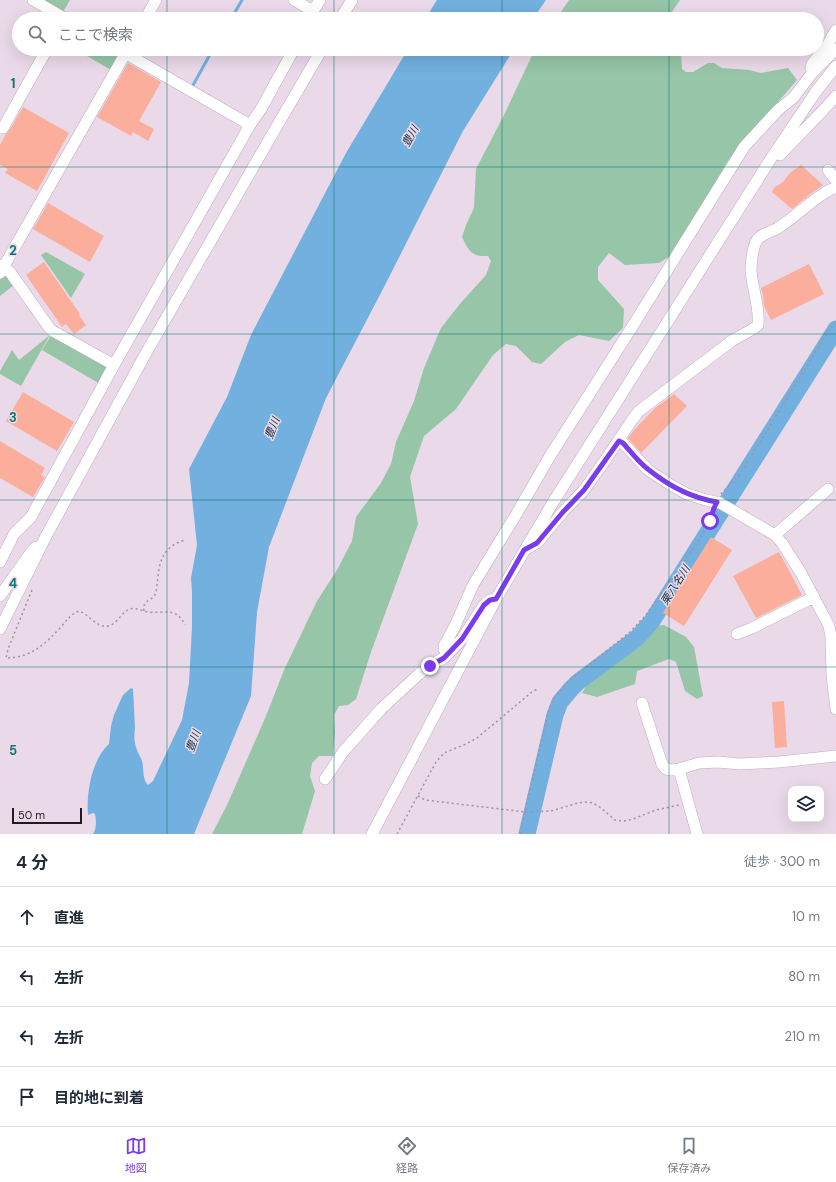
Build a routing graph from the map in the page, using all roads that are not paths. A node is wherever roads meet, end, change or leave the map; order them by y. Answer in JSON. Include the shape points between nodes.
{"nodes":[{"id":1,"x":34,"y":0,"type":"edge"},
{"id":2,"x":156,"y":0,"type":"edge"},
{"id":3,"x":294,"y":0,"type":"edge"},
{"id":4,"x":320,"y":0,"type":"edge"},
{"id":5,"x":352,"y":0,"type":"edge"},
{"id":6,"x":54,"y":12,"type":"edge"},
{"id":7,"x":149,"y":12,"type":"edge"},
{"id":8,"x":308,"y":12,"type":"edge"},
{"id":9,"x":314,"y":12,"type":"edge"},
{"id":10,"x":344,"y":12,"type":"edge"},
{"id":11,"x":836,"y":30,"type":"edge"},
{"id":12,"x":824,"y":49,"type":"edge"},
{"id":13,"x":836,"y":49,"type":"edge"},
{"id":14,"x":44,"y":56,"type":"edge"},
{"id":15,"x":121,"y":56,"type":"edge"},
{"id":16,"x":134,"y":56,"type":"edge"},
{"id":17,"x":290,"y":56,"type":"edge"},
{"id":18,"x":318,"y":56,"type":"edge"},
{"id":19,"x":818,"y":56,"type":"edge"},
{"id":20,"x":836,"y":66,"type":"edge"},
{"id":21,"x":813,"y":72,"type":"junction"},
{"id":22,"x":836,"y":96,"type":"edge"},
{"id":23,"x":250,"y":125,"type":"junction"},
{"id":24,"x":0,"y":128,"type":"edge"},
{"id":25,"x":772,"y":157,"type":"junction"},
{"id":26,"x":828,"y":170,"type":"dead end"},
{"id":27,"x":836,"y":180,"type":"edge"},
{"id":28,"x":836,"y":187,"type":"edge"},
{"id":29,"x":1,"y":268,"type":"edge"},
{"id":30,"x":114,"y":365,"type":"junction"},
{"id":31,"x":619,"y":441,"type":"junction"},
{"id":32,"x":828,"y":490,"type":"dead end"},
{"id":33,"x":775,"y":535,"type":"junction"},
{"id":34,"x":45,"y":538,"type":"junction"},
{"id":35,"x":524,"y":550,"type":"junction"},
{"id":36,"x":0,"y":562,"type":"edge"},
{"id":37,"x":0,"y":596,"type":"edge"},
{"id":38,"x":814,"y":597,"type":"junction"},
{"id":39,"x":496,"y":599,"type":"junction"},
{"id":40,"x":0,"y":629,"type":"edge"},
{"id":41,"x":737,"y":634,"type":"dead end"},
{"id":42,"x":834,"y":635,"type":"edge"},
{"id":43,"x":450,"y":651,"type":"junction"},
{"id":44,"x":642,"y":703,"type":"dead end"},
{"id":45,"x":836,"y":709,"type":"edge"},
{"id":46,"x":836,"y":756,"type":"edge"},
{"id":47,"x":679,"y":769,"type":"junction"},
{"id":48,"x":325,"y":779,"type":"dead end"},
{"id":49,"x":372,"y":834,"type":"edge"},
{"id":50,"x":697,"y":834,"type":"edge"}],
"edges":[{"from":1,"to":6,"type":"street"},
{"from":2,"to":7,"type":"street"},
{"from":3,"to":8,"type":"street"},
{"from":4,"to":9,"type":"street"},
{"from":5,"to":10,"type":"street"},
{"from":11,"to":12,"type":"street"},
{"from":13,"to":21,"type":"street"},
{"from":14,"to":24,"type":"street","via":[[3,128]]},
{"from":15,"to":29,"type":"street"},
{"from":16,"to":23,"type":"street"},
{"from":17,"to":23,"type":"street"},
{"from":18,"to":34,"type":"street","via":[[146,352]]},
{"from":19,"to":21,"type":"street","via":[[812,64]]},
{"from":20,"to":25,"type":"street"},
{"from":21,"to":43,"type":"street","via":[[792,98],[744,147],[550,456],[473,585],[444,646],[447,652]]},
{"from":22,"to":25,"type":"street","via":[[779,157]]},
{"from":23,"to":30,"type":"street"},
{"from":25,"to":35,"type":"street"},
{"from":26,"to":27,"type":"street"},
{"from":28,"to":31,"type":"street","via":[[827,190],[755,243],[751,270],[759,316],[758,325],[733,340],[639,411]]},
{"from":29,"to":30,"type":"street","via":[[10,272],[51,330]]},
{"from":30,"to":36,"type":"street","via":[[31,517],[14,534]]},
{"from":31,"to":33,"type":"street","via":[[648,470],[671,485],[687,494],[718,503]]},
{"from":31,"to":35,"type":"street","via":[[584,490],[537,543]]},
{"from":32,"to":33,"type":"street"},
{"from":33,"to":38,"type":"street"},
{"from":34,"to":37,"type":"street","via":[[32,551]]},
{"from":34,"to":40,"type":"street"},
{"from":35,"to":39,"type":"street"},
{"from":38,"to":41,"type":"street"},
{"from":38,"to":42,"type":"street"},
{"from":39,"to":43,"type":"street","via":[[484,605],[462,639]]},
{"from":39,"to":49,"type":"street"},
{"from":42,"to":45,"type":"street","via":[[832,675]]},
{"from":43,"to":48,"type":"street","via":[[418,675],[381,709],[343,752]]},
{"from":44,"to":47,"type":"street","via":[[662,764],[666,769]]},
{"from":46,"to":47,"type":"street","via":[[780,762],[699,763]]},
{"from":47,"to":50,"type":"street"}]}
